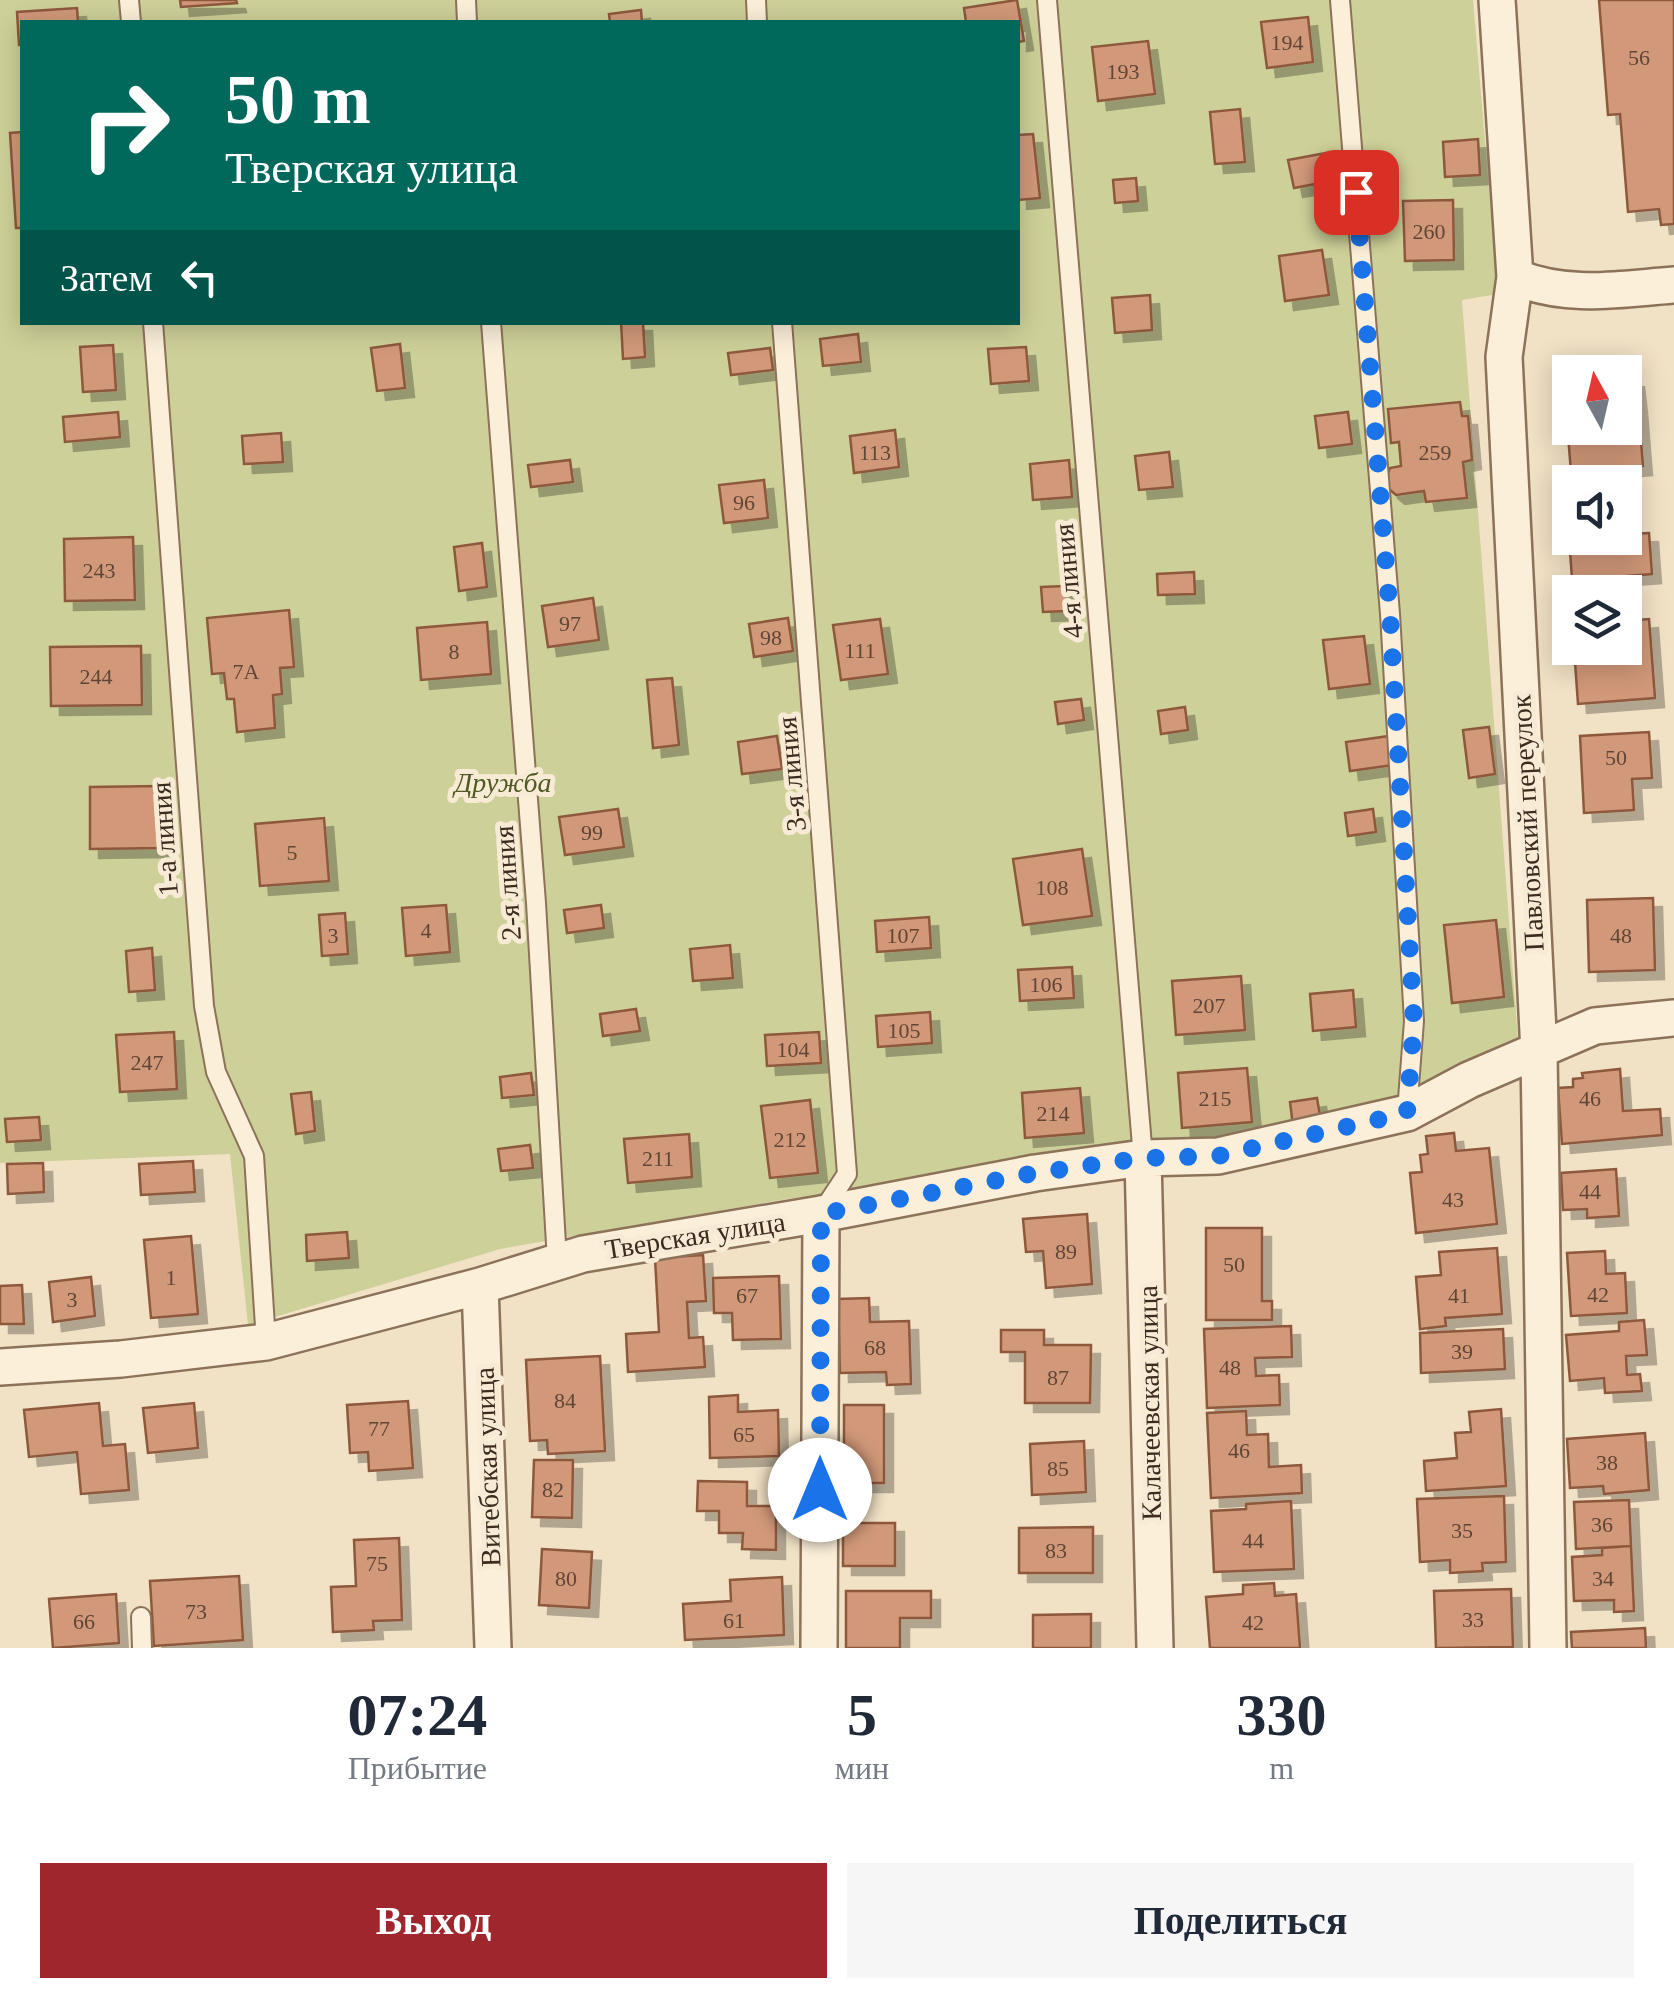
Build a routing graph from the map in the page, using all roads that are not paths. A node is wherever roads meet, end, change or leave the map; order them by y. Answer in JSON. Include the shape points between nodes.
{"nodes":[{"id":1,"x":1048,"y":0,"type":"edge"},
{"id":2,"x":1340,"y":0,"type":"edge"},
{"id":3,"x":1498,"y":0,"type":"edge"},
{"id":4,"x":1515,"y":277,"type":"junction"},
{"id":5,"x":1674,"y":285,"type":"edge"},
{"id":6,"x":153,"y":325,"type":"edge"},
{"id":7,"x":491,"y":325,"type":"edge"},
{"id":8,"x":782,"y":325,"type":"edge"},
{"id":9,"x":1674,"y":1018,"type":"edge"},
{"id":10,"x":1539,"y":1052,"type":"junction"},
{"id":11,"x":1407,"y":1113,"type":"junction"},
{"id":12,"x":1143,"y":1158,"type":"junction"},
{"id":13,"x":821,"y":1214,"type":"junction"},
{"id":14,"x":557,"y":1261,"type":"junction"},
{"id":15,"x":480,"y":1286,"type":"junction"},
{"id":16,"x":266,"y":1342,"type":"junction"},
{"id":17,"x":0,"y":1367,"type":"edge"},
{"id":18,"x":142,"y":1617,"type":"dead end"},
{"id":19,"x":142,"y":1648,"type":"edge"},
{"id":20,"x":493,"y":1648,"type":"edge"},
{"id":21,"x":819,"y":1648,"type":"edge"},
{"id":22,"x":1155,"y":1648,"type":"edge"},
{"id":23,"x":1548,"y":1648,"type":"edge"}],
"edges":[{"from":1,"to":12,"type":"lane","name":"4-я линия"},
{"from":2,"to":11,"type":"lane","via":[[1392,653],[1414,1022]]},
{"from":3,"to":4,"type":"street","name":"Павловский переулок"},
{"from":4,"to":5,"type":"street","via":[[1543,289]]},
{"from":4,"to":10,"type":"street","name":"Павловский переулок","via":[[1504,357]]},
{"from":6,"to":16,"type":"lane","name":"1-а линия","via":[[204,1006],[216,1072],[254,1156]]},
{"from":7,"to":14,"type":"lane","name":"2-я линия"},
{"from":8,"to":13,"type":"lane","name":"3-я линия","via":[[847,1174]]},
{"from":9,"to":10,"type":"street","name":"Тверская улица","via":[[1595,1026]]},
{"from":10,"to":11,"type":"street","name":"Тверская улица"},
{"from":10,"to":23,"type":"street","name":"Павловский переулок"},
{"from":11,"to":12,"type":"street","name":"Тверская улица","via":[[1218,1156]]},
{"from":12,"to":13,"type":"street","name":"Тверская улица"},
{"from":12,"to":22,"type":"street","name":"Калачеевская улица"},
{"from":13,"to":14,"type":"street","name":"Тверская улица"},
{"from":13,"to":21,"type":"street"},
{"from":14,"to":15,"type":"street","name":"Тверская улица"},
{"from":15,"to":16,"type":"street","name":"Тверская улица"},
{"from":15,"to":20,"type":"street","name":"Витебская улица"},
{"from":16,"to":17,"type":"street","name":"Тверская улица"},
{"from":18,"to":19,"type":"lane"}]}
